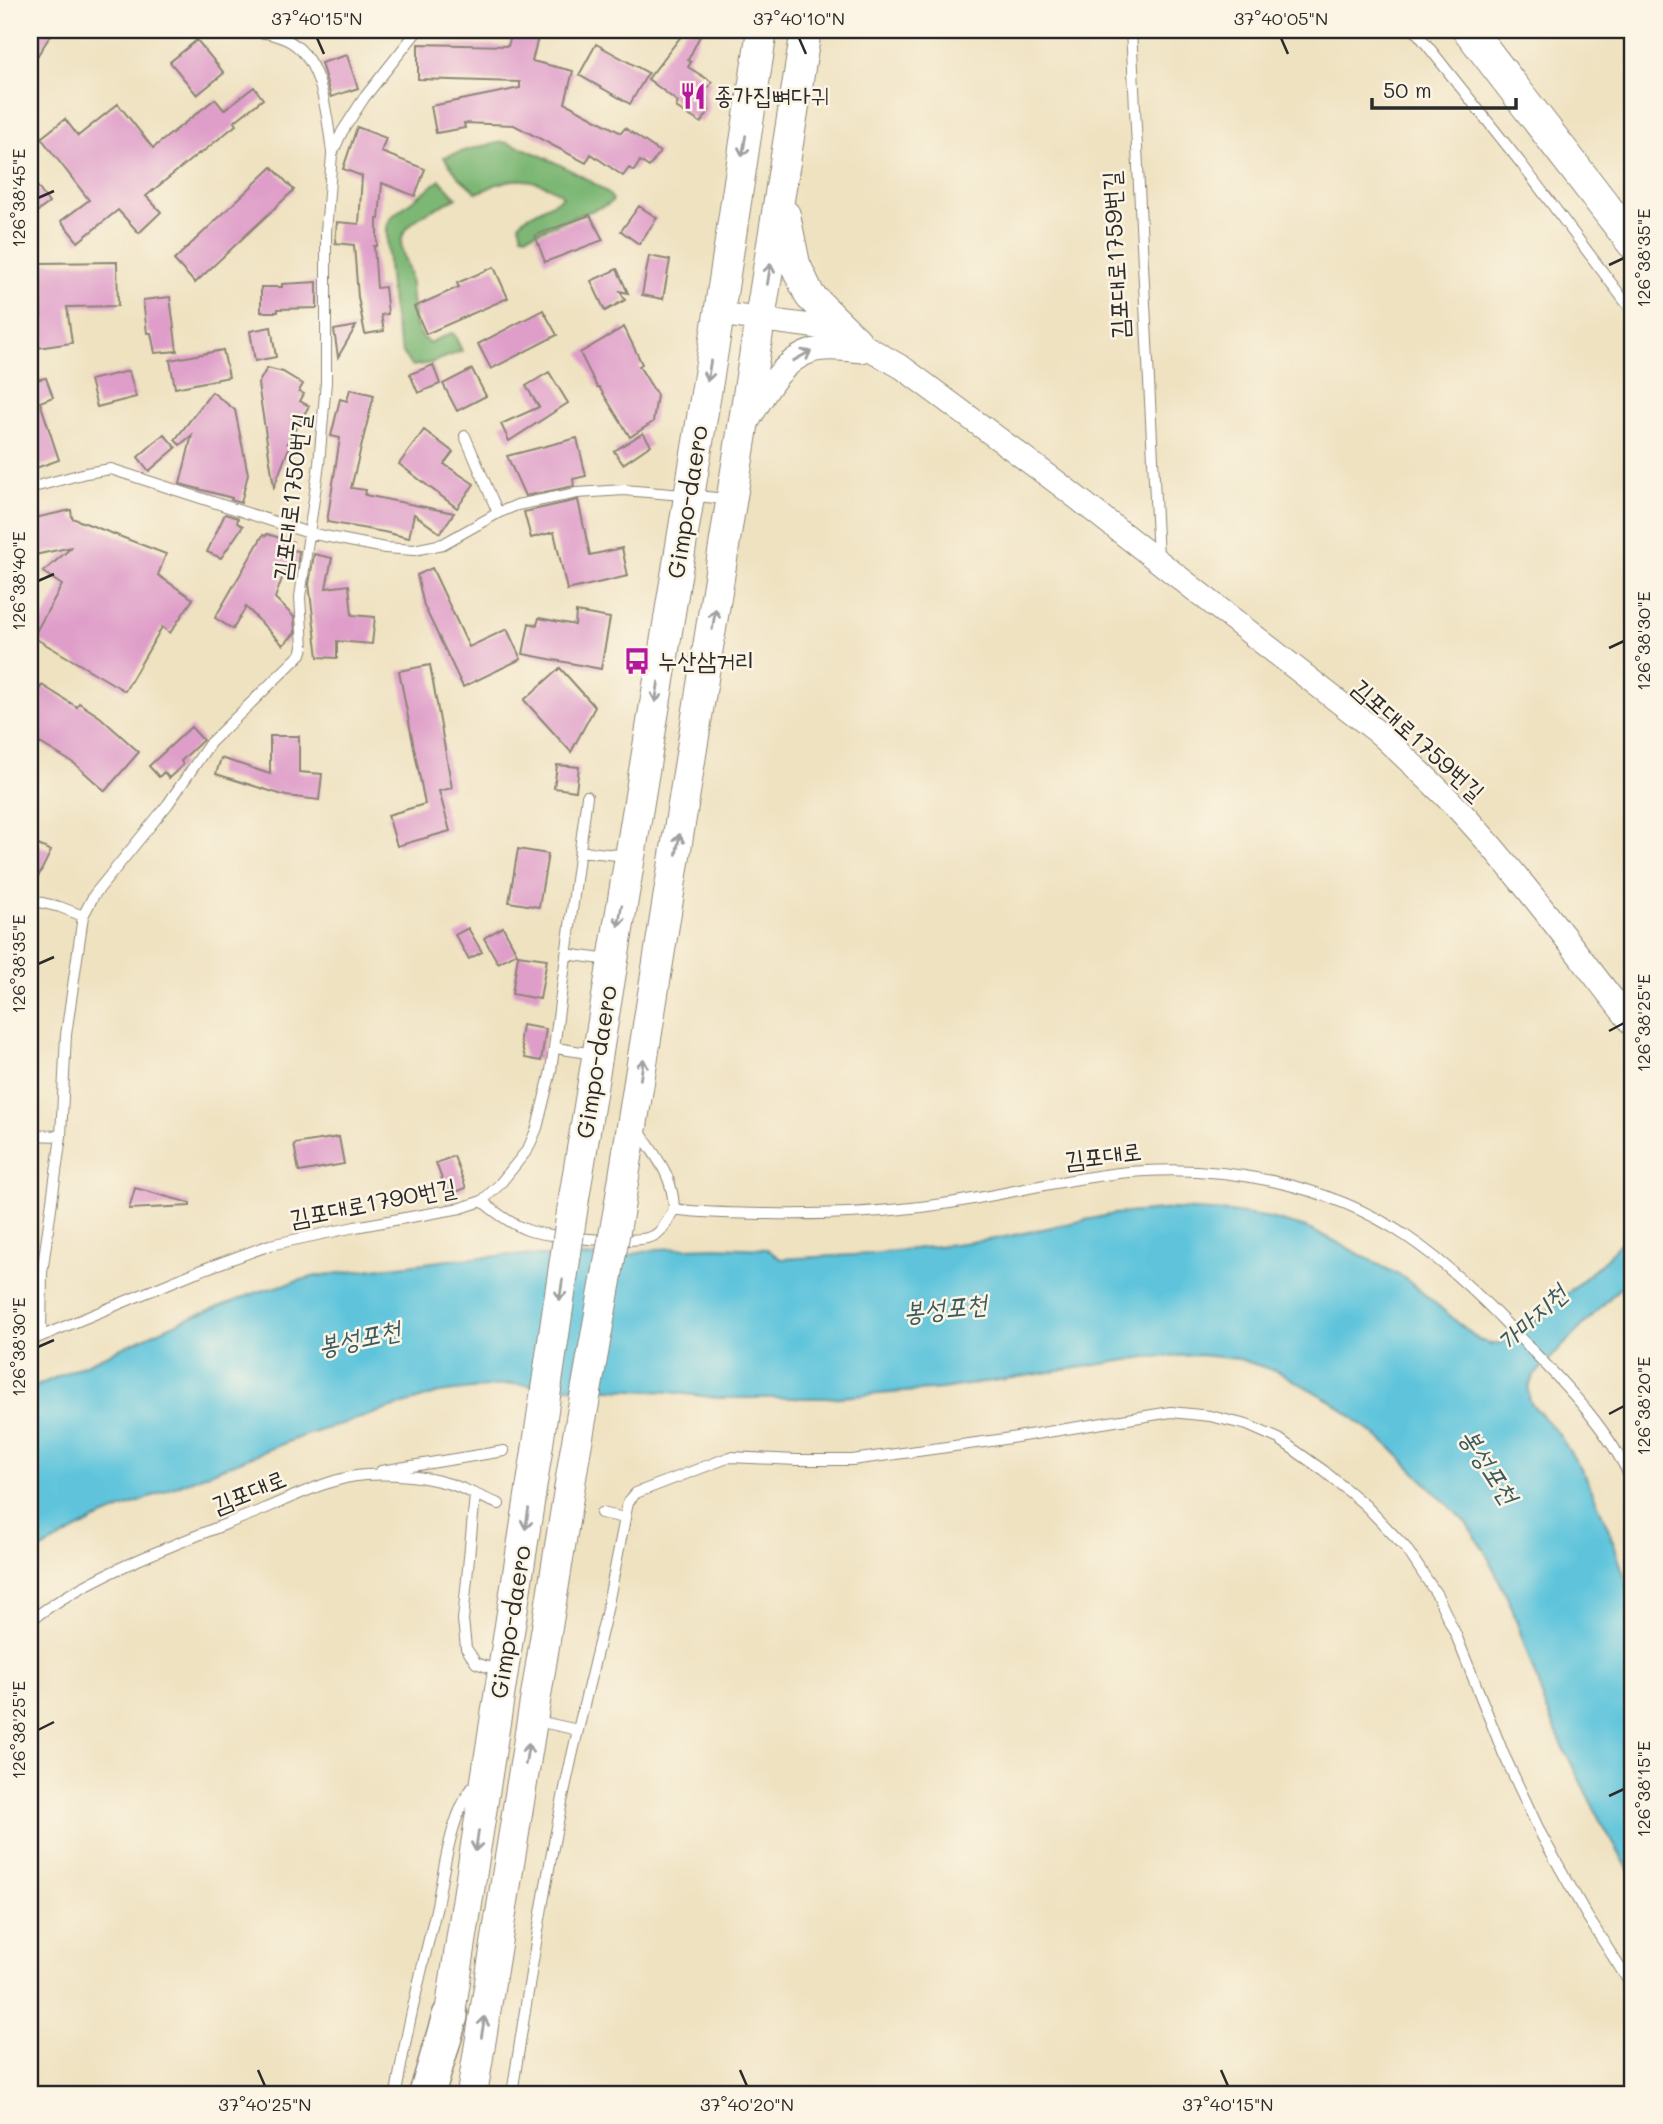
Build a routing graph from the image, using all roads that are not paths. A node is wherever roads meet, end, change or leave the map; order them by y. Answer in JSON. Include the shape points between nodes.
{"nodes":[{"id":1,"x":225,"y":30,"type":"edge"},
{"id":2,"x":296,"y":30,"type":"edge"},
{"id":3,"x":418,"y":30,"type":"edge"},
{"id":4,"x":762,"y":30,"type":"edge"},
{"id":5,"x":806,"y":30,"type":"edge"},
{"id":6,"x":1131,"y":30,"type":"edge"},
{"id":7,"x":1415,"y":30,"type":"edge"},
{"id":8,"x":1469,"y":30,"type":"edge"},
{"id":9,"x":1495,"y":30,"type":"edge"},
{"id":10,"x":287,"y":39,"type":"junction"},
{"id":11,"x":332,"y":154,"type":"junction"},
{"id":12,"x":781,"y":196,"type":"junction"},
{"id":13,"x":1633,"y":208,"type":"edge"},
{"id":14,"x":733,"y":218,"type":"junction"},
{"id":15,"x":776,"y":227,"type":"junction"},
{"id":16,"x":1633,"y":243,"type":"edge"},
{"id":17,"x":1633,"y":312,"type":"edge"},
{"id":18,"x":719,"y":314,"type":"junction"},
{"id":19,"x":762,"y":320,"type":"junction"},
{"id":20,"x":865,"y":346,"type":"junction"},
{"id":21,"x":744,"y":427,"type":"junction"},
{"id":22,"x":465,"y":436,"type":"dead end"},
{"id":23,"x":30,"y":488,"type":"edge"},
{"id":24,"x":689,"y":494,"type":"junction"},
{"id":25,"x":733,"y":499,"type":"junction"},
{"id":26,"x":498,"y":513,"type":"junction"},
{"id":27,"x":309,"y":533,"type":"junction"},
{"id":28,"x":1158,"y":561,"type":"junction"},
{"id":29,"x":664,"y":649,"type":"junction"},
{"id":30,"x":708,"y":657,"type":"junction"},
{"id":31,"x":587,"y":796,"type":"dead end"},
{"id":32,"x":580,"y":851,"type":"junction"},
{"id":33,"x":630,"y":856,"type":"junction"},
{"id":34,"x":30,"y":900,"type":"edge"},
{"id":35,"x":83,"y":916,"type":"junction"},
{"id":36,"x":566,"y":954,"type":"junction"},
{"id":37,"x":613,"y":960,"type":"junction"},
{"id":38,"x":1633,"y":1025,"type":"edge"},
{"id":39,"x":556,"y":1048,"type":"junction"},
{"id":40,"x":598,"y":1054,"type":"junction"},
{"id":41,"x":633,"y":1122,"type":"junction"},
{"id":42,"x":30,"y":1135,"type":"edge"},
{"id":43,"x":61,"y":1136,"type":"junction"},
{"id":44,"x":482,"y":1201,"type":"junction"},
{"id":45,"x":674,"y":1209,"type":"junction"},
{"id":46,"x":41,"y":1335,"type":"junction"},
{"id":47,"x":30,"y":1341,"type":"edge"},
{"id":48,"x":504,"y":1451,"type":"dead end"},
{"id":49,"x":364,"y":1475,"type":"junction"},
{"id":50,"x":1633,"y":1483,"type":"edge"},
{"id":51,"x":475,"y":1495,"type":"junction"},
{"id":52,"x":499,"y":1504,"type":"dead end"},
{"id":53,"x":601,"y":1513,"type":"dead end"},
{"id":54,"x":625,"y":1518,"type":"junction"},
{"id":55,"x":30,"y":1621,"type":"edge"},
{"id":56,"x":503,"y":1672,"type":"junction"},
{"id":57,"x":532,"y":1720,"type":"junction"},
{"id":58,"x":578,"y":1730,"type":"junction"},
{"id":59,"x":488,"y":1769,"type":"junction"},
{"id":60,"x":1633,"y":1988,"type":"edge"},
{"id":61,"x":450,"y":2016,"type":"junction"},
{"id":62,"x":396,"y":2094,"type":"edge"},
{"id":63,"x":427,"y":2094,"type":"edge"},
{"id":64,"x":437,"y":2094,"type":"edge"},
{"id":65,"x":472,"y":2094,"type":"edge"},
{"id":66,"x":512,"y":2094,"type":"edge"}],
"edges":[{"from":1,"to":10,"type":"lane"},
{"from":2,"to":10,"type":"lane"},
{"from":3,"to":11,"type":"lane","name":"김포대로1750번길","via":[[352,115]]},
{"from":4,"to":14,"type":"main road","name":"Gimpo-daero","one_way":true},
{"from":5,"to":12,"type":"main road","name":"Gimpo-daero"},
{"from":6,"to":28,"type":"lane","name":"김포대로1759번길"},
{"from":7,"to":17,"type":"lane"},
{"from":8,"to":16,"type":"highway"},
{"from":9,"to":13,"type":"highway"},
{"from":10,"to":11,"type":"lane","via":[[319,80]]},
{"from":11,"to":27,"type":"lane","name":"김포대로1750번길","via":[[326,232],[327,382]]},
{"from":12,"to":15,"type":"main road","name":"Gimpo-daero"},
{"from":12,"to":20,"type":"main road","via":[[802,282],[821,308]]},
{"from":14,"to":15,"type":"main road"},
{"from":14,"to":18,"type":"main road","name":"Gimpo-daero"},
{"from":19,"to":15,"type":"main road","name":"Gimpo-daero","one_way":true},
{"from":18,"to":19,"type":"street","name":"김포대로1759번길"},
{"from":18,"to":24,"type":"main road","name":"Gimpo-daero","one_way":true},
{"from":19,"to":20,"type":"street","name":"김포대로1759번길","via":[[819,327]]},
{"from":19,"to":21,"type":"main road","name":"Gimpo-daero"},
{"from":21,"to":20,"type":"street","one_way":true,"via":[[774,380],[801,356],[813,350]]},
{"from":20,"to":28,"type":"street","name":"김포대로1759번길","via":[[914,377]]},
{"from":21,"to":25,"type":"main road","name":"Gimpo-daero"},
{"from":22,"to":26,"type":"lane"},
{"from":23,"to":27,"type":"lane","via":[[111,469]]},
{"from":24,"to":25,"type":"lane"},
{"from":24,"to":26,"type":"lane","via":[[577,493],[534,500]]},
{"from":24,"to":29,"type":"main road","name":"Gimpo-daero"},
{"from":30,"to":25,"type":"main road","name":"Gimpo-daero","one_way":true},
{"from":26,"to":27,"type":"lane","via":[[443,544],[422,550],[385,548]]},
{"from":27,"to":35,"type":"lane","name":"김포대로1750번길","via":[[300,597],[301,654],[210,743],[94,895]]},
{"from":28,"to":38,"type":"street","name":"김포대로1759번길","via":[[1380,734],[1428,778],[1514,874]]},
{"from":29,"to":30,"type":"main road"},
{"from":29,"to":33,"type":"main road","name":"Gimpo-daero","one_way":true},
{"from":41,"to":30,"type":"main road","name":"Gimpo-daero","one_way":true},
{"from":31,"to":32,"type":"lane","name":"김포대로1790번길"},
{"from":32,"to":33,"type":"lane"},
{"from":32,"to":36,"type":"lane","name":"김포대로1790번길"},
{"from":33,"to":37,"type":"main road","name":"Gimpo-daero","one_way":true},
{"from":34,"to":35,"type":"lane"},
{"from":35,"to":43,"type":"lane","name":"김포대로1750번길","via":[[66,1035]]},
{"from":36,"to":37,"type":"lane"},
{"from":36,"to":39,"type":"lane","name":"김포대로1790번길"},
{"from":37,"to":40,"type":"main road","name":"Gimpo-daero"},
{"from":39,"to":40,"type":"lane"},
{"from":39,"to":44,"type":"lane","name":"김포대로1790번길","via":[[528,1149]]},
{"from":40,"to":56,"type":"main road","name":"Gimpo-daero","one_way":true,"bridge":true},
{"from":41,"to":45,"type":"lane","via":[[669,1177]]},
{"from":41,"to":57,"type":"main road","name":"Gimpo-daero","bridge":true},
{"from":42,"to":43,"type":"lane"},
{"from":43,"to":46,"type":"lane","name":"김포대로1750번길","via":[[42,1273]]},
{"from":44,"to":45,"type":"lane","via":[[513,1224],[537,1233],[636,1241],[655,1236]]},
{"from":44,"to":46,"type":"lane","name":"김포대로1790번길","via":[[270,1245]]},
{"from":45,"to":50,"type":"lane","name":"김포대로","via":[[852,1214],[936,1205],[1128,1172],[1183,1170],[1227,1173],[1299,1189],[1372,1216],[1432,1255],[1494,1311],[1574,1396],[1611,1440]]},
{"from":46,"to":47,"type":"lane","name":"김포대로1790번길"},
{"from":48,"to":49,"type":"lane"},
{"from":49,"to":51,"type":"lane","name":"김포대로","via":[[434,1480]]},
{"from":49,"to":55,"type":"lane","name":"김포대로","via":[[296,1496],[109,1574],[51,1604]]},
{"from":51,"to":52,"type":"lane","name":"김포대로"},
{"from":51,"to":56,"type":"lane","via":[[463,1620],[466,1648],[477,1663]]},
{"from":53,"to":54,"type":"lane"},
{"from":54,"to":58,"type":"lane"},
{"from":54,"to":60,"type":"lane","via":[[628,1502],[636,1493],[730,1457],[852,1460],[1171,1412],[1247,1424],[1279,1439],[1324,1471],[1406,1548],[1437,1595],[1461,1645],[1542,1836]]},
{"from":56,"to":59,"type":"main road","name":"Gimpo-daero"},
{"from":57,"to":58,"type":"lane"},
{"from":65,"to":57,"type":"main road","name":"Gimpo-daero","one_way":true},
{"from":58,"to":66,"type":"lane","via":[[546,1876]]},
{"from":59,"to":61,"type":"main road","name":"Gimpo-daero","one_way":true},
{"from":59,"to":62,"type":"lane","via":[[464,1802],[452,1836]]},
{"from":61,"to":63,"type":"highway"},
{"from":61,"to":64,"type":"main road","name":"Gimpo-daero"}]}
